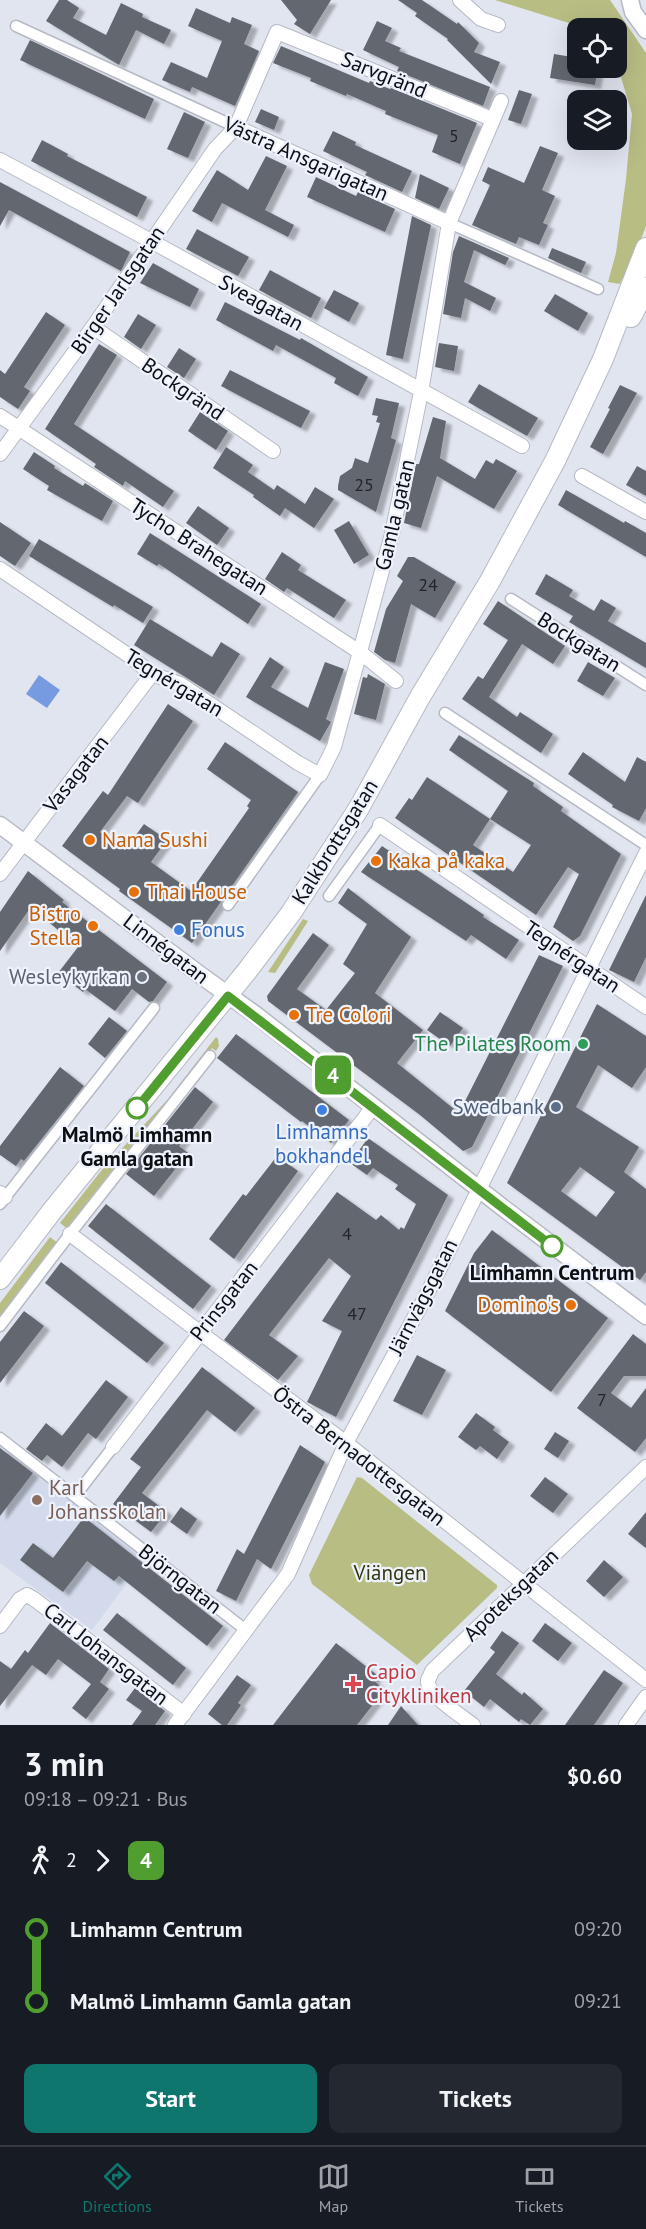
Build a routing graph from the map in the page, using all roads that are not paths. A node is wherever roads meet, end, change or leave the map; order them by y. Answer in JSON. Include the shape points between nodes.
{"nodes":[{"id":1,"x":460,"y":0,"type":"edge"},
{"id":2,"x":630,"y":0,"type":"edge"},
{"id":3,"x":639,"y":0,"type":"edge"},
{"id":4,"x":646,"y":8,"type":"edge"},
{"id":5,"x":498,"y":25,"type":"dead end"},
{"id":6,"x":16,"y":26,"type":"dead end"},
{"id":7,"x":646,"y":30,"type":"edge"},
{"id":8,"x":277,"y":32,"type":"joint"},
{"id":9,"x":501,"y":101,"type":"dead end"},
{"id":10,"x":492,"y":119,"type":"junction"},
{"id":11,"x":236,"y":127,"type":"junction"},
{"id":12,"x":0,"y":160,"type":"edge"},
{"id":13,"x":449,"y":224,"type":"junction"},
{"id":14,"x":151,"y":241,"type":"junction"},
{"id":15,"x":646,"y":248,"type":"edge"},
{"id":16,"x":646,"y":288,"type":"edge"},
{"id":17,"x":598,"y":289,"type":"dead end"},
{"id":18,"x":93,"y":327,"type":"junction"},
{"id":19,"x":603,"y":360,"type":"junction"},
{"id":20,"x":421,"y":392,"type":"junction"},
{"id":21,"x":0,"y":417,"type":"edge"},
{"id":22,"x":20,"y":429,"type":"junction"},
{"id":23,"x":522,"y":446,"type":"dead end"},
{"id":24,"x":273,"y":450,"type":"dead end"},
{"id":25,"x":0,"y":454,"type":"edge"},
{"id":26,"x":582,"y":476,"type":"dead end"},
{"id":27,"x":646,"y":512,"type":"edge"},
{"id":28,"x":0,"y":569,"type":"edge"},
{"id":29,"x":511,"y":599,"type":"dead end"},
{"id":30,"x":361,"y":653,"type":"junction"},
{"id":31,"x":152,"y":674,"type":"junction"},
{"id":32,"x":396,"y":681,"type":"dead end"},
{"id":33,"x":646,"y":685,"type":"edge"},
{"id":34,"x":445,"y":713,"type":"dead end"},
{"id":35,"x":320,"y":775,"type":"junction"},
{"id":36,"x":0,"y":825,"type":"edge"},
{"id":37,"x":380,"y":825,"type":"joint"},
{"id":38,"x":24,"y":843,"type":"junction"},
{"id":39,"x":646,"y":845,"type":"edge"},
{"id":40,"x":646,"y":853,"type":"edge"},
{"id":41,"x":0,"y":874,"type":"edge"},
{"id":42,"x":328,"y":896,"type":"dead end"},
{"id":43,"x":228,"y":905,"type":"dead end"},
{"id":44,"x":589,"y":969,"type":"junction"},
{"id":45,"x":228,"y":996,"type":"junction"},
{"id":46,"x":646,"y":1007,"type":"edge"},
{"id":47,"x":154,"y":1008,"type":"dead end"},
{"id":48,"x":210,"y":1056,"type":"dead end"},
{"id":49,"x":374,"y":1107,"type":"junction"},
{"id":50,"x":480,"y":1189,"type":"junction"},
{"id":51,"x":2,"y":1198,"type":"edge"},
{"id":52,"x":70,"y":1234,"type":"junction"},
{"id":53,"x":0,"y":1279,"type":"edge"},
{"id":54,"x":644,"y":1309,"type":"edge"},
{"id":55,"x":0,"y":1326,"type":"edge"},
{"id":56,"x":199,"y":1334,"type":"junction"},
{"id":57,"x":0,"y":1438,"type":"edge"},
{"id":58,"x":345,"y":1443,"type":"junction"},
{"id":59,"x":113,"y":1447,"type":"joint"},
{"id":60,"x":646,"y":1467,"type":"edge"},
{"id":61,"x":75,"y":1496,"type":"junction"},
{"id":62,"x":522,"y":1584,"type":"junction"},
{"id":63,"x":0,"y":1626,"type":"edge"},
{"id":64,"x":247,"y":1631,"type":"junction"},
{"id":65,"x":646,"y":1680,"type":"edge"},
{"id":66,"x":646,"y":1697,"type":"edge"},
{"id":67,"x":184,"y":1714,"type":"junction"},
{"id":68,"x":175,"y":1725,"type":"edge"},
{"id":69,"x":473,"y":1725,"type":"edge"},
{"id":70,"x":626,"y":1725,"type":"edge"}],
"edges":[{"from":1,"to":5,"type":"street","via":[[481,19]]},
{"from":2,"to":7,"type":"street"},
{"from":3,"to":4,"type":"street"},
{"from":6,"to":11,"type":"street","name":"Västra Ansgarigatan"},
{"from":8,"to":10,"type":"street","name":"Sarvgränd"},
{"from":8,"to":11,"type":"street","name":"Birger Jarlsgatan"},
{"from":9,"to":10,"type":"street","name":"Gamla gatan"},
{"from":10,"to":13,"type":"street","name":"Gamla gatan"},
{"from":11,"to":13,"type":"street","name":"Västra Ansgarigatan"},
{"from":11,"to":14,"type":"street","name":"Birger Jarlsgatan","via":[[215,150]]},
{"from":12,"to":14,"type":"street","name":"Sveagatan"},
{"from":13,"to":17,"type":"street","name":"Västra Ansgarigatan"},
{"from":13,"to":20,"type":"street","name":"Gamla gatan"},
{"from":14,"to":18,"type":"street","name":"Birger Jarlsgatan"},
{"from":14,"to":20,"type":"street","name":"Sveagatan"},
{"from":15,"to":19,"type":"main road","name":"Kalkbrottsgatan"},
{"from":16,"to":19,"type":"main road","name":"Kalkbrottsgatan"},
{"from":18,"to":22,"type":"street","name":"Birger Jarlsgatan"},
{"from":18,"to":24,"type":"street","name":"Bockgränd"},
{"from":19,"to":45,"type":"main road","name":"Kalkbrottsgatan","via":[[555,461],[490,581],[359,808],[291,913]]},
{"from":20,"to":23,"type":"street","name":"Sveagatan"},
{"from":20,"to":30,"type":"street","name":"Gamla gatan","via":[[392,534]]},
{"from":21,"to":22,"type":"street","name":"Tycho Brahegatan"},
{"from":22,"to":25,"type":"street","name":"Birger Jarlsgatan"},
{"from":22,"to":30,"type":"street","name":"Tycho Brahegatan"},
{"from":26,"to":27,"type":"street"},
{"from":28,"to":31,"type":"street","name":"Tegnérgatan"},
{"from":29,"to":33,"type":"street","name":"Bockgatan"},
{"from":30,"to":32,"type":"street","name":"Tycho Brahegatan"},
{"from":30,"to":35,"type":"street","name":"Gamla gatan","via":[[334,747]]},
{"from":31,"to":35,"type":"street","name":"Tegnérgatan","via":[[180,684]]},
{"from":31,"to":38,"type":"street","name":"Vasagatan"},
{"from":34,"to":39,"type":"street"},
{"from":35,"to":43,"type":"street","name":"Gamla gatan"},
{"from":36,"to":38,"type":"street","name":"Linnégatan"},
{"from":37,"to":42,"type":"street"},
{"from":37,"to":44,"type":"street","name":"Tegnérgatan"},
{"from":38,"to":41,"type":"street","name":"Vasagatan"},
{"from":38,"to":45,"type":"street","name":"Linnégatan"},
{"from":40,"to":44,"type":"street","name":"Järnvägsgatan"},
{"from":44,"to":46,"type":"street","name":"Tegnérgatan"},
{"from":44,"to":50,"type":"street","name":"Järnvägsgatan"},
{"from":45,"to":49,"type":"street","name":"Linnégatan"},
{"from":45,"to":53,"type":"main road","name":"Kalkbrottsgatan"},
{"from":47,"to":51,"type":"street"},
{"from":48,"to":52,"type":"street"},
{"from":49,"to":50,"type":"street","name":"Linnégatan"},
{"from":49,"to":56,"type":"street","name":"Prinsgatan"},
{"from":50,"to":54,"type":"street","name":"Linnégatan"},
{"from":50,"to":58,"type":"street","name":"Järnvägsgatan"},
{"from":52,"to":55,"type":"street"},
{"from":52,"to":56,"type":"street","name":"Östra Bernadottesgatan"},
{"from":56,"to":58,"type":"street","name":"Östra Bernadottesgatan"},
{"from":56,"to":59,"type":"street","name":"Prinsgatan"},
{"from":57,"to":61,"type":"street","name":"Björngatan"},
{"from":58,"to":62,"type":"street","name":"Östra Bernadottesgatan"},
{"from":58,"to":64,"type":"street","name":"Järnvägsgatan","via":[[288,1574]]},
{"from":59,"to":61,"type":"street","name":"Prinsgatan"},
{"from":60,"to":62,"type":"street","name":"Apoteksgatan"},
{"from":61,"to":64,"type":"street","name":"Björngatan"},
{"from":62,"to":65,"type":"street","name":"Östra Bernadottesgatan"},
{"from":62,"to":69,"type":"street","name":"Apoteksgatan","via":[[432,1671],[428,1680],[437,1697]]},
{"from":63,"to":67,"type":"street","name":"Carl Johansgatan","via":[[27,1595]]},
{"from":64,"to":67,"type":"street","name":"Järnvägsgatan"},
{"from":66,"to":70,"type":"street"},
{"from":67,"to":68,"type":"street","name":"Järnvägsgatan"}]}
